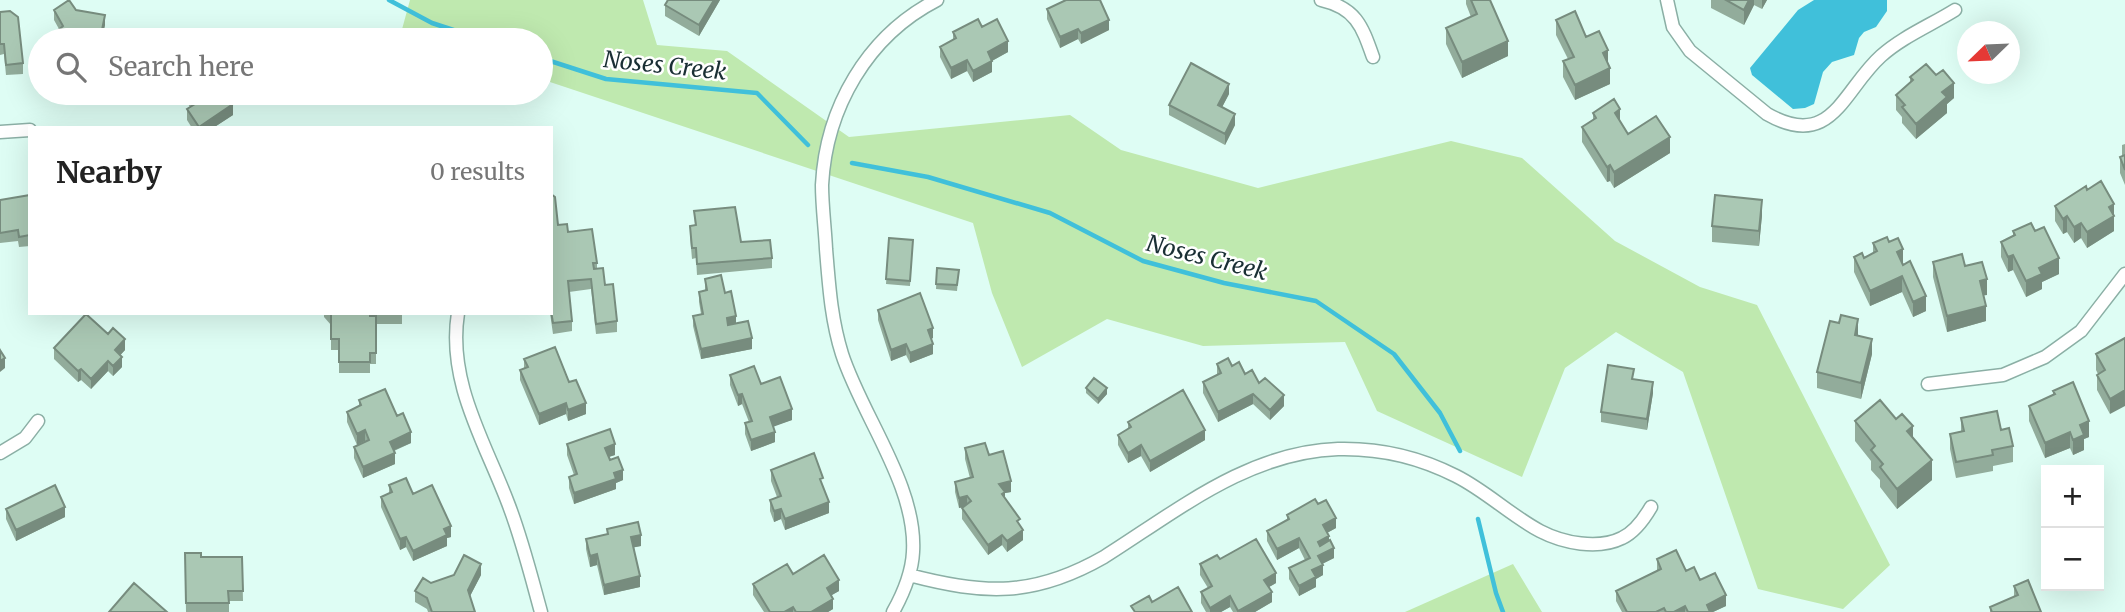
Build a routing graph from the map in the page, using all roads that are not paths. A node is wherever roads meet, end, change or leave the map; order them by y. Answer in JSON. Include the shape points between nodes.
{"nodes":[{"id":1,"x":937,"y":0,"type":"edge"},
{"id":2,"x":1321,"y":0,"type":"edge"},
{"id":3,"x":1667,"y":0,"type":"edge"},
{"id":4,"x":1955,"y":10,"type":"dead end"},
{"id":5,"x":1374,"y":57,"type":"dead end"},
{"id":6,"x":28,"y":130,"type":"edge"},
{"id":7,"x":0,"y":132,"type":"edge"},
{"id":8,"x":2125,"y":274,"type":"edge"},
{"id":9,"x":458,"y":315,"type":"edge"},
{"id":10,"x":1928,"y":384,"type":"dead end"},
{"id":11,"x":38,"y":421,"type":"dead end"},
{"id":12,"x":0,"y":453,"type":"edge"},
{"id":13,"x":1651,"y":507,"type":"dead end"},
{"id":14,"x":909,"y":575,"type":"junction"},
{"id":15,"x":541,"y":612,"type":"edge"},
{"id":16,"x":892,"y":612,"type":"edge"}],
"edges":[{"from":1,"to":14,"type":"street","via":[[901,22],[860,67],[834,122],[822,184],[833,321],[844,361],[908,507],[913,540]]},
{"from":2,"to":5,"type":"street","via":[[1341,6],[1357,20]]},
{"from":3,"to":4,"type":"street","via":[[1673,27],[1690,51],[1767,114],[1801,126],[1832,114],[1889,49]]},
{"from":6,"to":7,"type":"street"},
{"from":8,"to":10,"type":"street","via":[[2081,331],[2045,357],[2003,375]]},
{"from":9,"to":15,"type":"street","via":[[456,345],[466,402],[509,505]]},
{"from":11,"to":12,"type":"street","via":[[25,438]]},
{"from":13,"to":14,"type":"street","via":[[1623,537],[1597,544],[1567,541],[1539,531],[1459,477],[1425,463],[1378,451],[1327,450],[1277,459],[1234,476],[1104,556],[1055,579],[982,589]]},
{"from":14,"to":16,"type":"street"}]}
